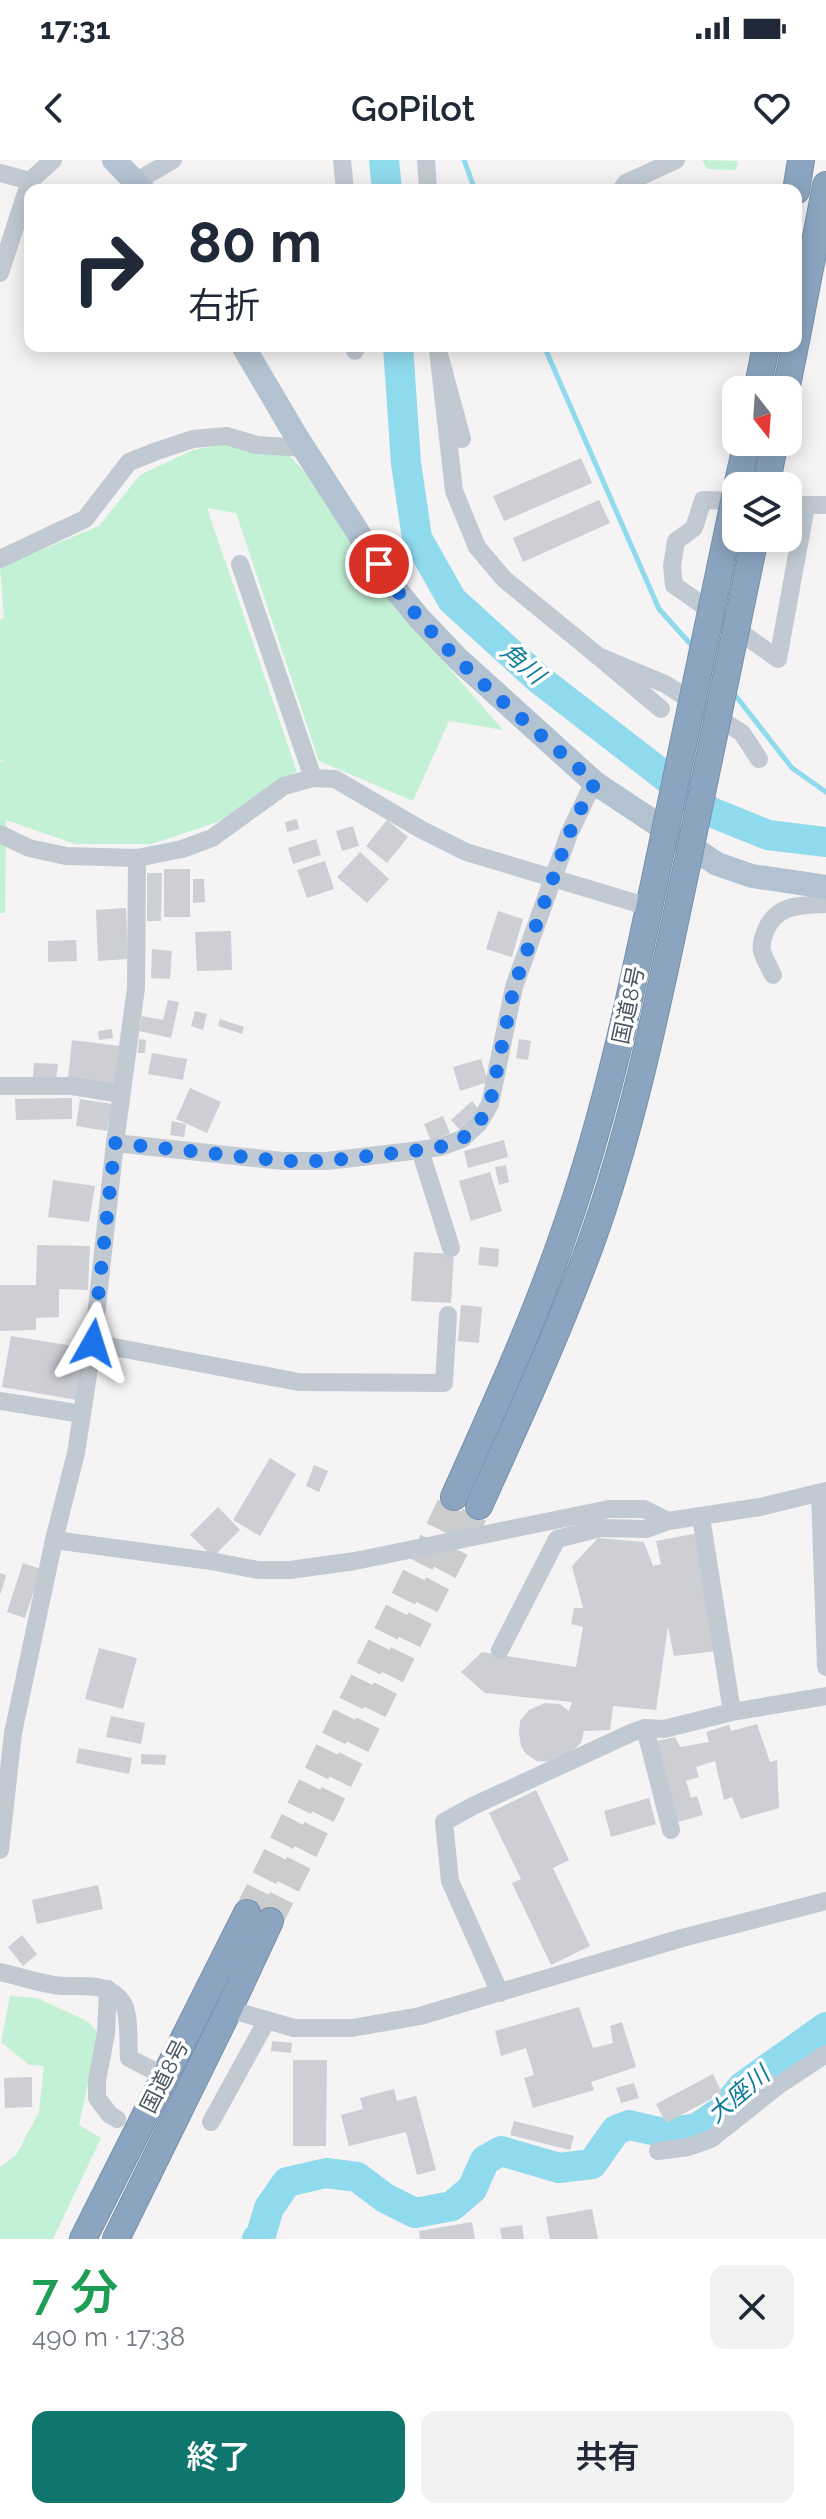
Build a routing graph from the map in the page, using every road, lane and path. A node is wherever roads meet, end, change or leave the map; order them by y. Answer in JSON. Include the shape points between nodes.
{"nodes":[{"id":1,"x":53,"y":160,"type":"edge"},
{"id":2,"x":114,"y":160,"type":"edge"},
{"id":3,"x":173,"y":160,"type":"edge"},
{"id":4,"x":342,"y":160,"type":"edge"},
{"id":5,"x":426,"y":160,"type":"edge"},
{"id":6,"x":676,"y":160,"type":"edge"},
{"id":7,"x":801,"y":160,"type":"edge"},
{"id":8,"x":0,"y":173,"type":"edge"},
{"id":9,"x":30,"y":181,"type":"junction"},
{"id":10,"x":29,"y":184,"type":"edge"},
{"id":11,"x":137,"y":184,"type":"edge"},
{"id":12,"x":142,"y":184,"type":"edge"},
{"id":13,"x":344,"y":184,"type":"edge"},
{"id":14,"x":428,"y":184,"type":"edge"},
{"id":15,"x":625,"y":184,"type":"edge"},
{"id":16,"x":797,"y":184,"type":"edge"},
{"id":17,"x":826,"y":185,"type":"edge"},
{"id":18,"x":24,"y":199,"type":"edge"},
{"id":19,"x":810,"y":271,"type":"edge"},
{"id":20,"x":0,"y":273,"type":"edge"},
{"id":21,"x":802,"y":313,"type":"edge"},
{"id":22,"x":247,"y":352,"type":"edge"},
{"id":23,"x":438,"y":352,"type":"edge"},
{"id":24,"x":439,"y":352,"type":"edge"},
{"id":25,"x":765,"y":352,"type":"edge"},
{"id":26,"x":794,"y":352,"type":"edge"},
{"id":27,"x":760,"y":376,"type":"edge"},
{"id":28,"x":789,"y":376,"type":"edge"},
{"id":29,"x":462,"y":439,"type":"dead end"},
{"id":30,"x":304,"y":448,"type":"junction"},
{"id":31,"x":722,"y":501,"type":"edge"},
{"id":32,"x":802,"y":505,"type":"edge"},
{"id":33,"x":826,"y":505,"type":"edge"},
{"id":34,"x":723,"y":552,"type":"edge"},
{"id":35,"x":752,"y":552,"type":"edge"},
{"id":36,"x":791,"y":552,"type":"edge"},
{"id":37,"x":0,"y":559,"type":"edge"},
{"id":38,"x":240,"y":564,"type":"dead end"},
{"id":39,"x":598,"y":656,"type":"junction"},
{"id":40,"x":661,"y":709,"type":"dead end"},
{"id":41,"x":759,"y":759,"type":"dead end"},
{"id":42,"x":313,"y":778,"type":"junction"},
{"id":43,"x":595,"y":783,"type":"junction"},
{"id":44,"x":0,"y":834,"type":"edge"},
{"id":45,"x":137,"y":858,"type":"junction"},
{"id":46,"x":554,"y":877,"type":"junction"},
{"id":47,"x":826,"y":887,"type":"edge"},
{"id":48,"x":826,"y":904,"type":"edge"},
{"id":49,"x":649,"y":907,"type":"junction"},
{"id":50,"x":773,"y":975,"type":"dead end"},
{"id":51,"x":0,"y":1086,"type":"edge"},
{"id":52,"x":121,"y":1094,"type":"junction"},
{"id":53,"x":115,"y":1143,"type":"junction"},
{"id":54,"x":420,"y":1150,"type":"junction"},
{"id":55,"x":451,"y":1248,"type":"dead end"},
{"id":56,"x":448,"y":1315,"type":"dead end"},
{"id":57,"x":93,"y":1343,"type":"junction"},
{"id":58,"x":0,"y":1401,"type":"edge"},
{"id":59,"x":82,"y":1414,"type":"junction"},
{"id":60,"x":823,"y":1492,"type":"edge"},
{"id":61,"x":454,"y":1497,"type":"tunnel mouth"},
{"id":62,"x":479,"y":1506,"type":"tunnel mouth"},
{"id":63,"x":701,"y":1517,"type":"junction"},
{"id":64,"x":668,"y":1521,"type":"junction"},
{"id":65,"x":54,"y":1540,"type":"junction"},
{"id":66,"x":825,"y":1585,"type":"edge"},
{"id":67,"x":500,"y":1650,"type":"dead end"},
{"id":68,"x":826,"y":1667,"type":"edge"},
{"id":69,"x":826,"y":1696,"type":"edge"},
{"id":70,"x":732,"y":1712,"type":"junction"},
{"id":71,"x":645,"y":1728,"type":"junction"},
{"id":72,"x":671,"y":1830,"type":"dead end"},
{"id":73,"x":0,"y":1850,"type":"edge"},
{"id":74,"x":826,"y":1901,"type":"edge"},
{"id":75,"x":0,"y":1972,"type":"edge"},
{"id":76,"x":108,"y":1989,"type":"junction"},
{"id":77,"x":500,"y":1993,"type":"junction"},
{"id":78,"x":229,"y":2009,"type":"junction"},
{"id":79,"x":267,"y":2020,"type":"junction"},
{"id":80,"x":826,"y":2054,"type":"edge"},
{"id":81,"x":164,"y":2076,"type":"junction"},
{"id":82,"x":117,"y":2119,"type":"dead end"},
{"id":83,"x":211,"y":2122,"type":"dead end"},
{"id":84,"x":658,"y":2151,"type":"dead end"},
{"id":85,"x":83,"y":2239,"type":"edge"},
{"id":86,"x":116,"y":2239,"type":"edge"}],
"edges":[{"from":1,"to":9,"type":"street"},
{"from":2,"to":11,"type":"main road"},
{"from":3,"to":12,"type":"street"},
{"from":4,"to":13,"type":"street"},
{"from":5,"to":14,"type":"street"},
{"from":6,"to":15,"type":"street"},
{"from":7,"to":16,"type":"highway"},
{"from":8,"to":9,"type":"street"},
{"from":9,"to":10,"type":"street"},
{"from":17,"to":19,"type":"highway"},
{"from":18,"to":20,"type":"street"},
{"from":19,"to":21,"type":"highway"},
{"from":22,"to":30,"type":"main road"},
{"from":23,"to":39,"type":"street","via":[[454,491],[477,547],[504,579]]},
{"from":24,"to":29,"type":"street"},
{"from":25,"to":27,"type":"highway"},
{"from":26,"to":28,"type":"highway"},
{"from":30,"to":37,"type":"street","via":[[257,445],[226,436],[193,439],[157,451],[129,462],[85,519]]},
{"from":30,"to":43,"type":"main road","via":[[419,618]]},
{"from":31,"to":36,"type":"street","via":[[703,500],[694,528],[676,541],[674,585],[778,659]]},
{"from":32,"to":33,"type":"street"},
{"from":34,"to":49,"type":"highway","name":"国道8号","bridge":true},
{"from":35,"to":62,"type":"highway","name":"国道8号","bridge":true,"via":[[646,1054],[591,1241],[534,1387]]},
{"from":38,"to":42,"type":"street"},
{"from":39,"to":40,"type":"street"},
{"from":39,"to":41,"type":"street","via":[[665,684],[742,733]]},
{"from":42,"to":45,"type":"street","via":[[284,786],[212,838]]},
{"from":42,"to":46,"type":"street","via":[[335,779],[466,852]]},
{"from":43,"to":46,"type":"street"},
{"from":43,"to":47,"type":"main road","via":[[717,864],[752,876]]},
{"from":44,"to":45,"type":"street","via":[[29,848],[66,856]]},
{"from":45,"to":52,"type":"street","via":[[136,988]]},
{"from":46,"to":49,"type":"street"},
{"from":46,"to":54,"type":"street","via":[[514,987],[490,1104],[462,1139]]},
{"from":48,"to":50,"type":"street","via":[[798,905],[770,919],[761,950]]},
{"from":49,"to":61,"type":"highway","name":"国道8号","via":[[619,1047],[564,1232]]},
{"from":51,"to":52,"type":"street","via":[[72,1086]]},
{"from":52,"to":53,"type":"street"},
{"from":53,"to":54,"type":"street","via":[[283,1161]]},
{"from":53,"to":57,"type":"street"},
{"from":54,"to":55,"type":"street"},
{"from":56,"to":57,"type":"street","via":[[444,1383],[299,1382]]},
{"from":57,"to":59,"type":"street"},
{"from":58,"to":59,"type":"street"},
{"from":59,"to":65,"type":"street"},
{"from":60,"to":63,"type":"street"},
{"from":60,"to":66,"type":"street"},
{"from":63,"to":64,"type":"street"},
{"from":63,"to":70,"type":"street"},
{"from":64,"to":65,"type":"street","via":[[644,1509],[609,1509],[290,1570],[258,1570]]},
{"from":64,"to":67,"type":"street","via":[[646,1529],[600,1528],[557,1539]]},
{"from":65,"to":73,"type":"street","via":[[13,1733]]},
{"from":66,"to":68,"type":"street"},
{"from":69,"to":70,"type":"street"},
{"from":70,"to":71,"type":"street","via":[[664,1729]]},
{"from":71,"to":72,"type":"street"},
{"from":71,"to":77,"type":"street","via":[[444,1822],[450,1881]]},
{"from":74,"to":77,"type":"street"},
{"from":75,"to":76,"type":"street","via":[[56,1986]]},
{"from":76,"to":81,"type":"street","via":[[123,2003],[129,2058]]},
{"from":76,"to":82,"type":"street","via":[[97,2098]]},
{"from":77,"to":79,"type":"street","via":[[352,2028],[294,2028]]},
{"from":78,"to":79,"type":"street"},
{"from":78,"to":81,"type":"highway","name":"国道8号","via":[[258,1917]]},
{"from":78,"to":86,"type":"highway","name":"国道8号"},
{"from":79,"to":83,"type":"street"},
{"from":80,"to":84,"type":"street","via":[[711,2139]]},
{"from":81,"to":85,"type":"highway","name":"国道8号"}]}
